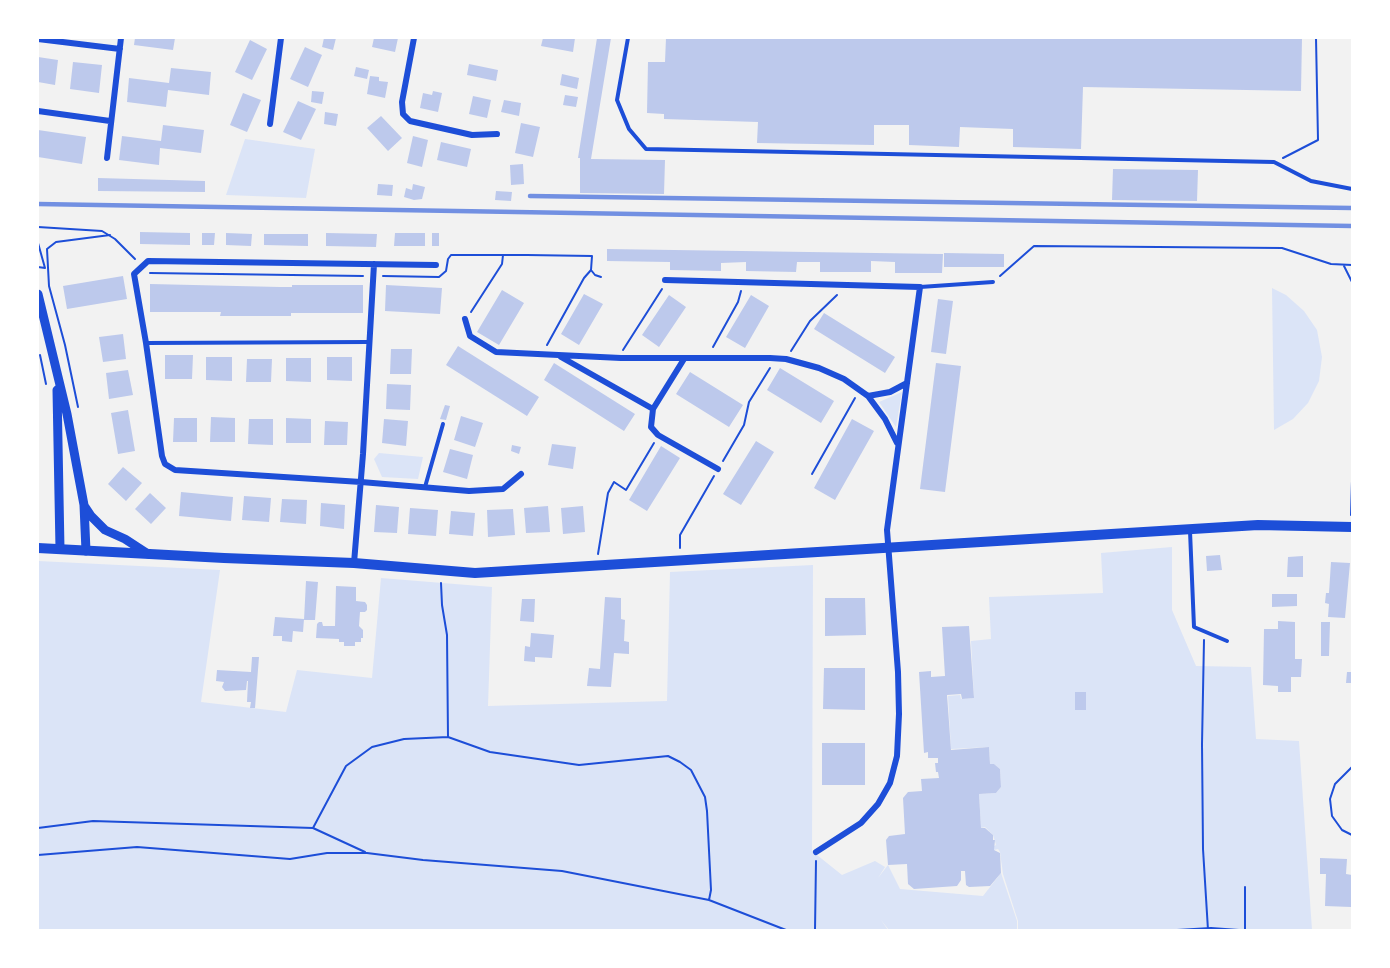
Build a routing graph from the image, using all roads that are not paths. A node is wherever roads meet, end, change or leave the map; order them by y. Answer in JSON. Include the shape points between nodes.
{"nodes":[{"id":1,"x":121,"y":38,"type":"edge"},
{"id":2,"x":281,"y":38,"type":"edge"},
{"id":3,"x":414,"y":38,"type":"edge"},
{"id":4,"x":628,"y":38,"type":"edge"},
{"id":5,"x":38,"y":39,"type":"edge"},
{"id":6,"x":120,"y":49,"type":"junction"},
{"id":7,"x":38,"y":111,"type":"edge"},
{"id":8,"x":111,"y":121,"type":"junction"},
{"id":9,"x":270,"y":124,"type":"dead end"},
{"id":10,"x":497,"y":134,"type":"dead end"},
{"id":11,"x":107,"y":158,"type":"dead end"},
{"id":12,"x":1353,"y":189,"type":"edge"},
{"id":13,"x":374,"y":264,"type":"junction"},
{"id":14,"x":436,"y":266,"type":"dead end"},
{"id":15,"x":993,"y":282,"type":"road end"},
{"id":16,"x":664,"y":283,"type":"road end"},
{"id":17,"x":921,"y":287,"type":"junction"},
{"id":18,"x":38,"y":294,"type":"edge"},
{"id":19,"x":465,"y":319,"type":"road end"},
{"id":20,"x":146,"y":342,"type":"junction"},
{"id":21,"x":368,"y":342,"type":"junction"},
{"id":22,"x":559,"y":356,"type":"junction"},
{"id":23,"x":684,"y":359,"type":"junction"},
{"id":24,"x":57,"y":373,"type":"junction"},
{"id":25,"x":907,"y":382,"type":"junction"},
{"id":26,"x":868,"y":396,"type":"junction"},
{"id":27,"x":653,"y":409,"type":"junction"},
{"id":28,"x":443,"y":424,"type":"dead end"},
{"id":29,"x":898,"y":444,"type":"junction"},
{"id":30,"x":718,"y":469,"type":"road end"},
{"id":31,"x":521,"y":474,"type":"dead end"},
{"id":32,"x":361,"y":482,"type":"junction"},
{"id":33,"x":425,"y":488,"type":"junction"},
{"id":34,"x":84,"y":505,"type":"junction"},
{"id":35,"x":1352,"y":526,"type":"edge"},
{"id":36,"x":1190,"y":530,"type":"junction"},
{"id":37,"x":38,"y":548,"type":"edge"},
{"id":38,"x":60,"y":549,"type":"junction"},
{"id":39,"x":888,"y":549,"type":"junction"},
{"id":40,"x":86,"y":551,"type":"junction"},
{"id":41,"x":148,"y":554,"type":"junction"},
{"id":42,"x":354,"y":563,"type":"junction"},
{"id":43,"x":1227,"y":641,"type":"dead end"},
{"id":44,"x":816,"y":852,"type":"road end"}],
"edges":[{"from":1,"to":6,"type":"street"},
{"from":2,"to":9,"type":"street"},
{"from":3,"to":10,"type":"street","via":[[403,114],[410,121],[472,135]]},
{"from":4,"to":12,"type":"lane","via":[[617,100],[629,129],[646,149],[1274,162],[1311,181]]},
{"from":5,"to":6,"type":"street"},
{"from":6,"to":8,"type":"street"},
{"from":7,"to":8,"type":"street"},
{"from":8,"to":11,"type":"street"},
{"from":13,"to":14,"type":"street"},
{"from":13,"to":20,"type":"street","via":[[148,261],[134,274]]},
{"from":13,"to":21,"type":"street"},
{"from":15,"to":17,"type":"lane"},
{"from":16,"to":17,"type":"street"},
{"from":17,"to":25,"type":"street"},
{"from":18,"to":24,"type":"street"},
{"from":19,"to":22,"type":"street","via":[[470,336],[496,352]]},
{"from":20,"to":21,"type":"lane"},
{"from":20,"to":32,"type":"street","via":[[165,464],[175,470]]},
{"from":21,"to":32,"type":"street"},
{"from":22,"to":23,"type":"street"},
{"from":22,"to":27,"type":"street"},
{"from":23,"to":26,"type":"street","via":[[786,359],[844,379]]},
{"from":23,"to":27,"type":"street"},
{"from":24,"to":34,"type":"street"},
{"from":24,"to":38,"type":"street"},
{"from":25,"to":26,"type":"street","via":[[890,392]]},
{"from":25,"to":29,"type":"street"},
{"from":26,"to":29,"type":"street"},
{"from":27,"to":30,"type":"street","via":[[651,427],[658,435]]},
{"from":28,"to":33,"type":"lane"},
{"from":29,"to":39,"type":"street"},
{"from":31,"to":33,"type":"street","via":[[503,489]]},
{"from":32,"to":33,"type":"street"},
{"from":32,"to":42,"type":"street"},
{"from":34,"to":40,"type":"street"},
{"from":34,"to":41,"type":"street","via":[[105,530]]},
{"from":35,"to":36,"type":"main road","via":[[1258,525]]},
{"from":36,"to":39,"type":"main road"},
{"from":36,"to":43,"type":"lane","via":[[1194,627]]},
{"from":37,"to":38,"type":"main road"},
{"from":38,"to":40,"type":"main road"},
{"from":39,"to":42,"type":"main road","via":[[475,573]]},
{"from":39,"to":44,"type":"street","via":[[898,672],[897,756],[890,783],[878,804],[861,824]]},
{"from":40,"to":41,"type":"main road"},
{"from":41,"to":42,"type":"main road"}]}
